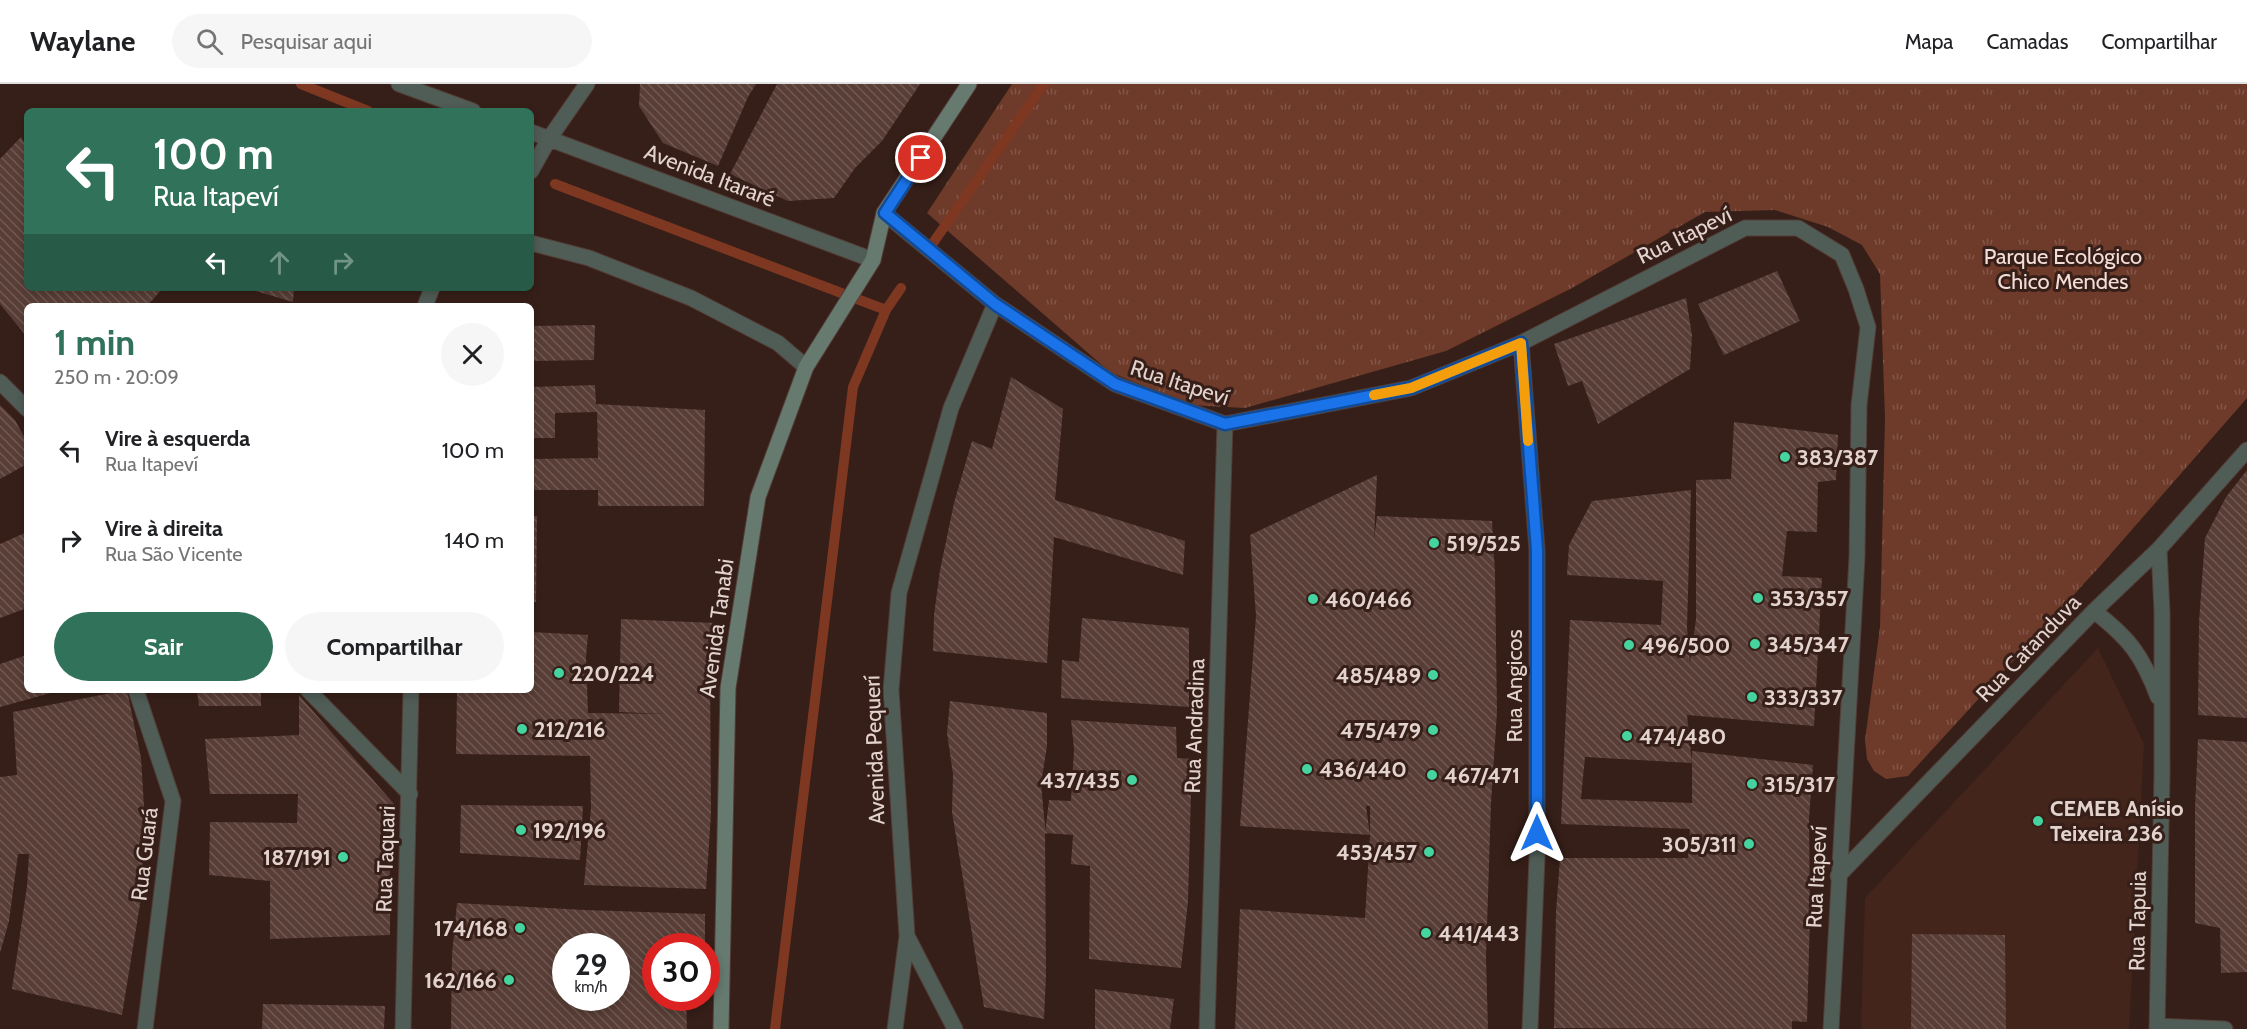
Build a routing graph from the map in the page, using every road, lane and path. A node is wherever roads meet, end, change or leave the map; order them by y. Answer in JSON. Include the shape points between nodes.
{"nodes":[{"id":1,"x":399,"y":84,"type":"edge"},
{"id":2,"x":587,"y":84,"type":"edge"},
{"id":3,"x":969,"y":84,"type":"edge"},
{"id":4,"x":465,"y":108,"type":"edge"},
{"id":5,"x":534,"y":133,"type":"edge"},
{"id":6,"x":549,"y":139,"type":"junction"},
{"id":7,"x":534,"y":166,"type":"edge"},
{"id":8,"x":885,"y":213,"type":"junction"},
{"id":9,"x":534,"y":244,"type":"edge"},
{"id":10,"x":873,"y":261,"type":"junction"},
{"id":11,"x":995,"y":304,"type":"junction"},
{"id":12,"x":1521,"y":343,"type":"junction"},
{"id":13,"x":806,"y":367,"type":"junction"},
{"id":14,"x":0,"y":382,"type":"edge"},
{"id":15,"x":24,"y":406,"type":"edge"},
{"id":16,"x":1225,"y":424,"type":"junction"},
{"id":17,"x":2247,"y":450,"type":"edge"},
{"id":18,"x":2160,"y":549,"type":"junction"},
{"id":19,"x":2094,"y":611,"type":"junction"},
{"id":20,"x":137,"y":693,"type":"edge"},
{"id":21,"x":311,"y":693,"type":"edge"},
{"id":22,"x":411,"y":693,"type":"edge"},
{"id":23,"x":2161,"y":706,"type":"junction"},
{"id":24,"x":410,"y":794,"type":"junction"},
{"id":25,"x":1838,"y":876,"type":"junction"},
{"id":26,"x":907,"y":936,"type":"junction"},
{"id":27,"x":2157,"y":1028,"type":"edge"},
{"id":28,"x":145,"y":1029,"type":"edge"},
{"id":29,"x":403,"y":1029,"type":"edge"},
{"id":30,"x":721,"y":1029,"type":"edge"},
{"id":31,"x":896,"y":1029,"type":"edge"},
{"id":32,"x":955,"y":1029,"type":"edge"},
{"id":33,"x":1207,"y":1029,"type":"edge"},
{"id":34,"x":1530,"y":1029,"type":"edge"},
{"id":35,"x":1831,"y":1029,"type":"edge"},
{"id":36,"x":2225,"y":1029,"type":"edge"}],
"edges":[{"from":1,"to":4,"type":"street"},
{"from":2,"to":6,"type":"street"},
{"from":3,"to":8,"type":"street","name":"Avenida Tanabi"},
{"from":5,"to":6,"type":"street","name":"Avenida Itararé"},
{"from":6,"to":7,"type":"street"},
{"from":6,"to":10,"type":"street","name":"Avenida Itararé"},
{"from":8,"to":10,"type":"street","name":"Avenida Tanabi"},
{"from":8,"to":11,"type":"street","name":"Rua Itapeví"},
{"from":9,"to":13,"type":"street","via":[[589,258],[691,298],[778,344]]},
{"from":10,"to":13,"type":"street","name":"Avenida Tanabi"},
{"from":11,"to":16,"type":"street","name":"Rua Itapeví","via":[[1115,384]]},
{"from":11,"to":26,"type":"street","name":"Avenida Pequerí","via":[[951,408],[899,593],[891,690]]},
{"from":12,"to":16,"type":"street","name":"Rua Itapeví","via":[[1411,388]]},
{"from":12,"to":25,"type":"street","name":"Rua Itapeví","via":[[1745,228],[1798,228],[1842,255],[1868,327],[1859,405],[1857,557]]},
{"from":12,"to":34,"type":"street","name":"Rua Angicos","via":[[1537,550],[1537,857]]},
{"from":13,"to":30,"type":"street","name":"Avenida Tanabi","via":[[758,497],[728,688]]},
{"from":14,"to":15,"type":"street"},
{"from":16,"to":33,"type":"street","name":"Rua Andradina"},
{"from":17,"to":18,"type":"street","name":"Rua Catanduva"},
{"from":18,"to":19,"type":"street","name":"Rua Catanduva"},
{"from":18,"to":23,"type":"street","name":"Rua Tapuia"},
{"from":19,"to":23,"type":"street","name":"Rua Tapuia","via":[[2133,646]]},
{"from":19,"to":25,"type":"street","name":"Rua Catanduva"},
{"from":20,"to":28,"type":"street","name":"Rua Guará","via":[[173,801]]},
{"from":21,"to":24,"type":"street"},
{"from":22,"to":24,"type":"street","name":"Rua Taquari"},
{"from":23,"to":27,"type":"street","name":"Rua Tapuia"},
{"from":24,"to":29,"type":"street","name":"Rua Taquari"},
{"from":25,"to":35,"type":"street","name":"Rua Itapeví"},
{"from":26,"to":31,"type":"street","name":"Avenida Pequerí"},
{"from":26,"to":32,"type":"street"},
{"from":27,"to":36,"type":"street"}]}
